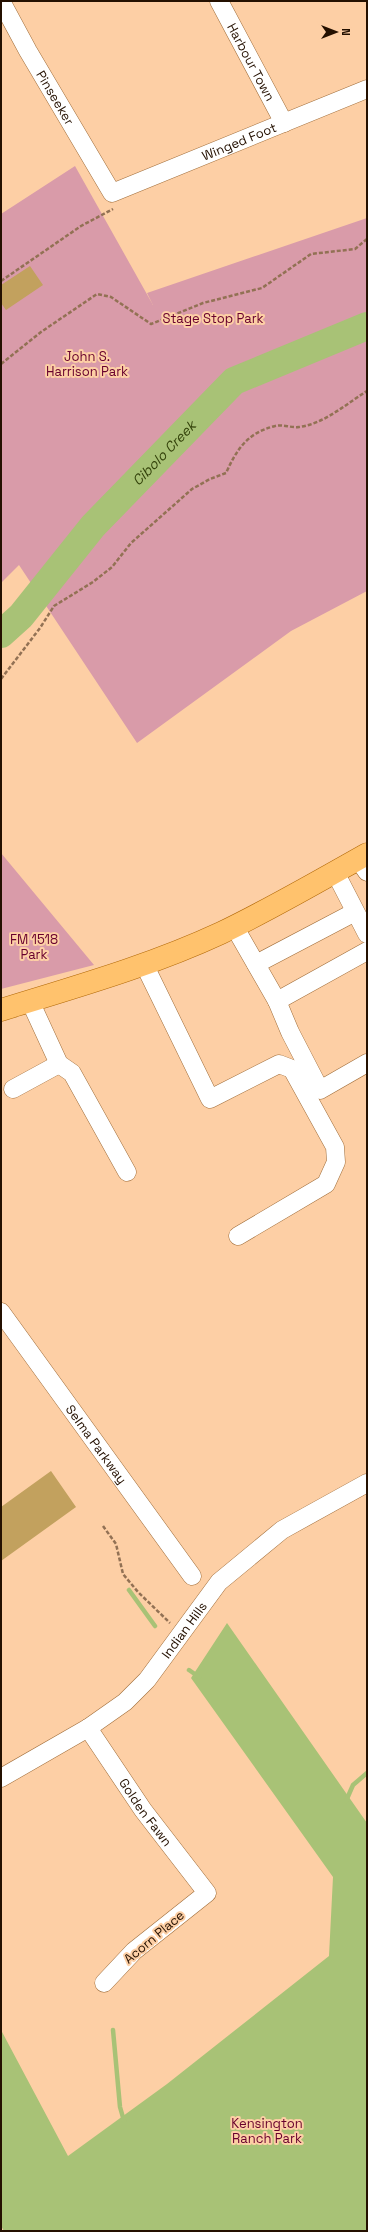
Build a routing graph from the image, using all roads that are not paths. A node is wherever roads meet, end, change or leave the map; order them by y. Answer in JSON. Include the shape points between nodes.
{"nodes":[{"id":1,"x":1,"y":1,"type":"edge"},
{"id":2,"x":219,"y":1,"type":"edge"},
{"id":3,"x":367,"y":89,"type":"edge"},
{"id":4,"x":284,"y":123,"type":"junction"},
{"id":5,"x":112,"y":193,"type":"joint"},
{"id":6,"x":364,"y":862,"type":"edge"},
{"id":7,"x":335,"y":872,"type":"junction"},
{"id":8,"x":355,"y":912,"type":"junction"},
{"id":9,"x":234,"y":926,"type":"junction"},
{"id":10,"x":367,"y":934,"type":"edge"},
{"id":11,"x":367,"y":951,"type":"edge"},
{"id":12,"x":144,"y":964,"type":"junction"},
{"id":13,"x":256,"y":964,"type":"junction"},
{"id":14,"x":30,"y":1001,"type":"junction"},
{"id":15,"x":277,"y":1001,"type":"junction"},
{"id":16,"x":1,"y":1010,"type":"edge"},
{"id":17,"x":367,"y":1063,"type":"edge"},
{"id":18,"x":59,"y":1064,"type":"junction"},
{"id":19,"x":13,"y":1089,"type":"dead end"},
{"id":20,"x":127,"y":1172,"type":"dead end"},
{"id":21,"x":238,"y":1236,"type":"dead end"},
{"id":22,"x":1,"y":1312,"type":"edge"},
{"id":23,"x":367,"y":1483,"type":"edge"},
{"id":24,"x":192,"y":1576,"type":"dead end"},
{"id":25,"x":88,"y":1728,"type":"junction"},
{"id":26,"x":1,"y":1778,"type":"edge"},
{"id":27,"x":207,"y":1893,"type":"joint"},
{"id":28,"x":104,"y":1983,"type":"dead end"}],
"edges":[{"from":1,"to":5,"type":"street","name":"Pinseeker"},
{"from":2,"to":4,"type":"street","name":"Harbour Town"},
{"from":3,"to":4,"type":"street","name":"Winged Foot"},
{"from":4,"to":5,"type":"street","name":"Winged Foot"},
{"from":6,"to":7,"type":"main road"},
{"from":7,"to":8,"type":"street"},
{"from":7,"to":9,"type":"main road"},
{"from":8,"to":10,"type":"street"},
{"from":8,"to":13,"type":"street"},
{"from":9,"to":12,"type":"main road"},
{"from":9,"to":13,"type":"street"},
{"from":11,"to":15,"type":"street"},
{"from":12,"to":14,"type":"main road"},
{"from":12,"to":21,"type":"street","via":[[210,1099],[279,1064],[292,1069],[335,1147],[336,1162],[326,1184]]},
{"from":13,"to":15,"type":"street"},
{"from":14,"to":16,"type":"main road"},
{"from":14,"to":18,"type":"street"},
{"from":15,"to":17,"type":"street","via":[[320,1090]]},
{"from":18,"to":19,"type":"street"},
{"from":18,"to":20,"type":"street","via":[[72,1073]]},
{"from":22,"to":24,"type":"street","name":"Selma Parkway"},
{"from":23,"to":25,"type":"street","name":"Indian Hills","via":[[282,1530],[220,1582],[147,1680],[125,1702]]},
{"from":25,"to":26,"type":"street","name":"Indian Hills"},
{"from":25,"to":27,"type":"street","name":"Golden Fawn","via":[[143,1810]]},
{"from":27,"to":28,"type":"street","name":"Acorn Place","via":[[134,1951]]}]}
